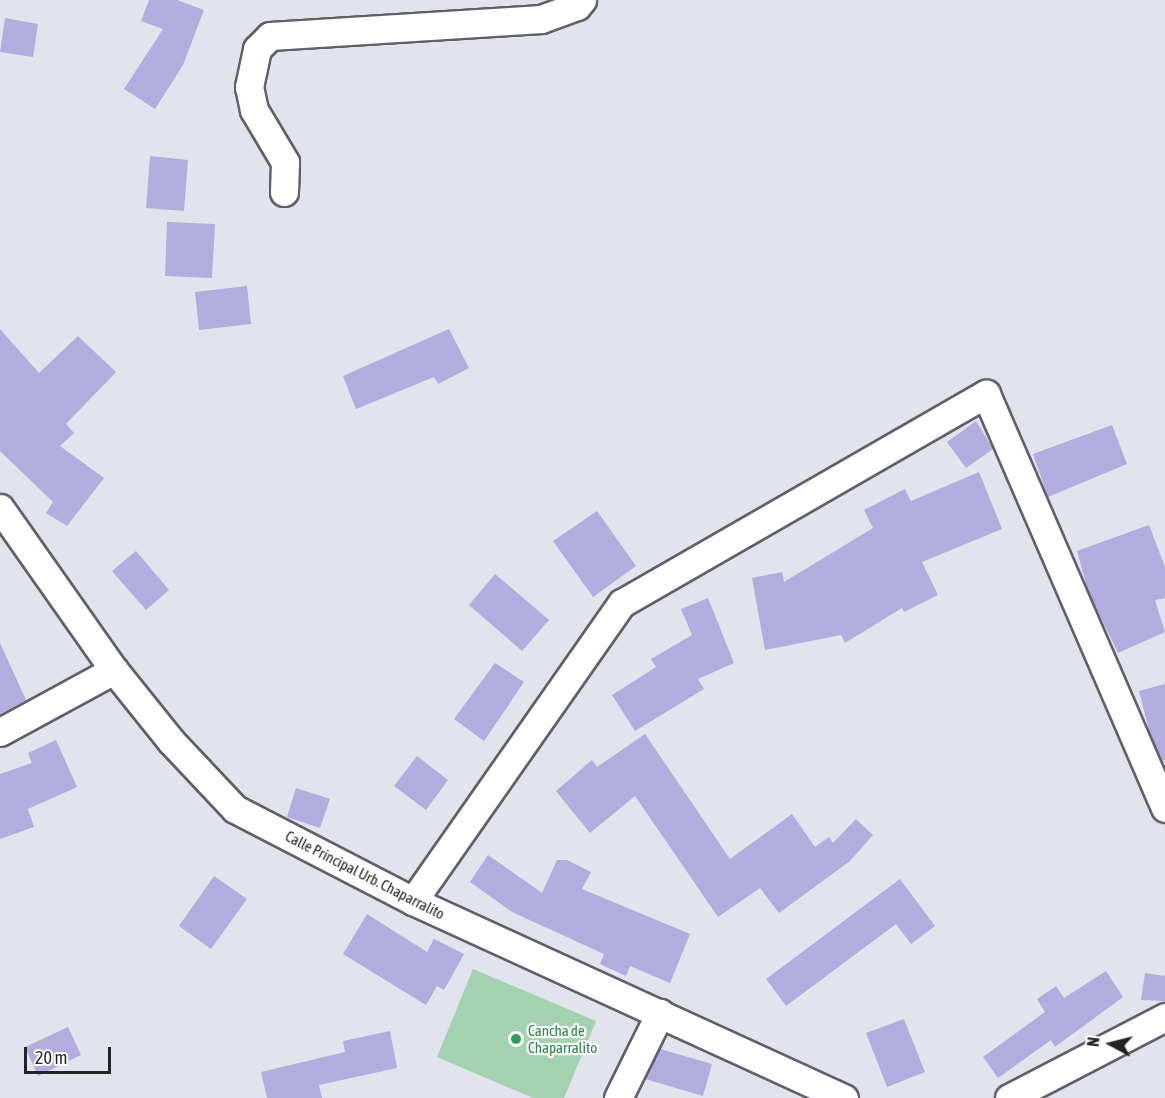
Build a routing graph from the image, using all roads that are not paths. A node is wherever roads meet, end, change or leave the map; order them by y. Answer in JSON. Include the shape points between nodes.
{"nodes":[{"id":1,"x":582,"y":0,"type":"edge"},
{"id":2,"x":284,"y":192,"type":"dead end"},
{"id":3,"x":0,"y":508,"type":"edge"},
{"id":4,"x":114,"y":670,"type":"junction"},
{"id":5,"x":0,"y":732,"type":"edge"},
{"id":6,"x":1165,"y":808,"type":"edge"},
{"id":7,"x":413,"y":901,"type":"junction"},
{"id":8,"x":660,"y":1013,"type":"junction"},
{"id":9,"x":1165,"y":1017,"type":"edge"},
{"id":10,"x":618,"y":1098,"type":"edge"},
{"id":11,"x":844,"y":1098,"type":"edge"},
{"id":12,"x":1009,"y":1098,"type":"edge"}],
"edges":[{"from":1,"to":2,"type":"street","via":[[577,6],[541,19],[270,36],[257,49],[249,87],[254,110],[285,162]]},
{"from":3,"to":4,"type":"street","name":"Calle Principal Urb. Chaparralito"},
{"from":4,"to":5,"type":"street"},
{"from":4,"to":7,"type":"street","name":"Calle Principal Urb. Chaparralito","via":[[171,741],[235,809]]},
{"from":6,"to":7,"type":"street","via":[[986,394],[622,603]]},
{"from":7,"to":8,"type":"street","name":"Calle Principal Urb. Chaparralito"},
{"from":8,"to":10,"type":"street"},
{"from":8,"to":11,"type":"street","name":"Calle Principal Urb. Chaparralito"},
{"from":9,"to":12,"type":"street"}]}
